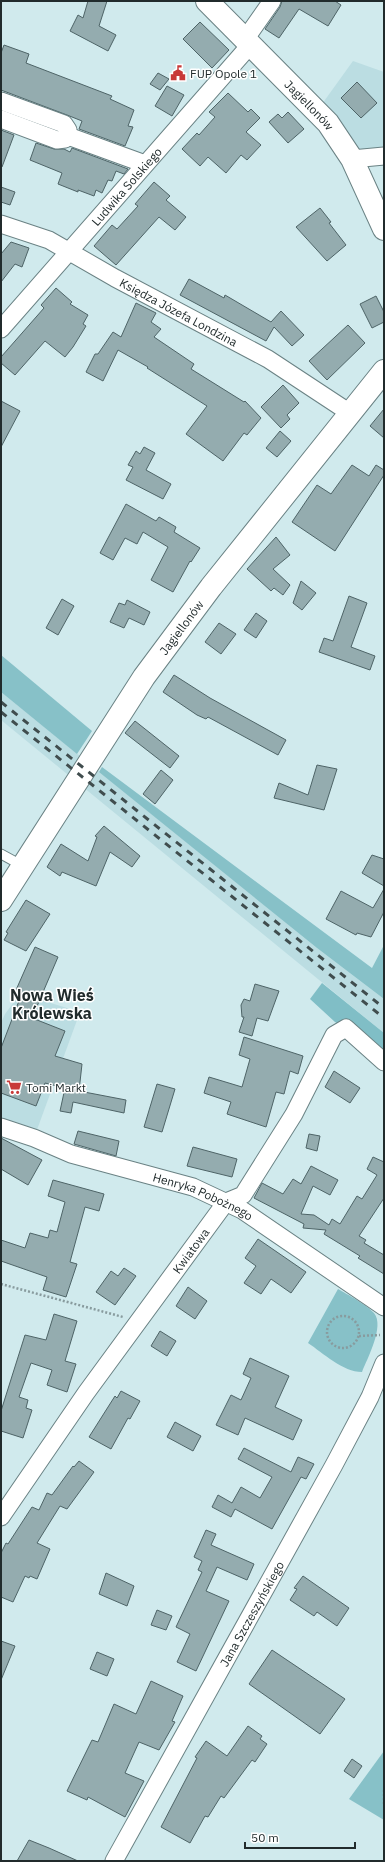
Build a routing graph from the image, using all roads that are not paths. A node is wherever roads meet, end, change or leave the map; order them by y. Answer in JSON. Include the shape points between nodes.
{"nodes":[{"id":1,"x":207,"y":1,"type":"edge"},
{"id":2,"x":272,"y":1,"type":"edge"},
{"id":3,"x":248,"y":41,"type":"junction"},
{"id":4,"x":1,"y":101,"type":"edge"},
{"id":5,"x":1,"y":119,"type":"edge"},
{"id":6,"x":68,"y":136,"type":"junction"},
{"id":7,"x":384,"y":156,"type":"edge"},
{"id":8,"x":352,"y":159,"type":"junction"},
{"id":9,"x":145,"y":164,"type":"junction"},
{"id":10,"x":1,"y":224,"type":"edge"},
{"id":11,"x":384,"y":229,"type":"edge"},
{"id":12,"x":68,"y":252,"type":"junction"},
{"id":13,"x":1,"y":329,"type":"edge"},
{"id":14,"x":384,"y":371,"type":"edge"},
{"id":15,"x":350,"y":413,"type":"junction"},
{"id":16,"x":1,"y":854,"type":"edge"},
{"id":17,"x":22,"y":866,"type":"junction"},
{"id":18,"x":1,"y":900,"type":"edge"},
{"id":19,"x":384,"y":1062,"type":"edge"},
{"id":20,"x":1,"y":1127,"type":"edge"},
{"id":21,"x":226,"y":1202,"type":"junction"},
{"id":22,"x":384,"y":1307,"type":"edge"},
{"id":23,"x":384,"y":1363,"type":"edge"},
{"id":24,"x":1,"y":1518,"type":"edge"},
{"id":25,"x":114,"y":1861,"type":"edge"}],
"edges":[{"from":1,"to":3,"type":"street","name":"Jagiellonów"},
{"from":2,"to":3,"type":"street","name":"Ludwika Solskiego"},
{"from":3,"to":8,"type":"street","name":"Jagiellonów","via":[[328,123]]},
{"from":3,"to":9,"type":"street","name":"Ludwika Solskiego"},
{"from":4,"to":6,"type":"street","via":[[64,124]]},
{"from":5,"to":6,"type":"street","via":[[57,140]]},
{"from":6,"to":9,"type":"street"},
{"from":7,"to":8,"type":"street"},
{"from":8,"to":11,"type":"street","name":"Jagiellonów"},
{"from":9,"to":12,"type":"street","name":"Ludwika Solskiego"},
{"from":10,"to":12,"type":"street","name":"Księdza Józefa Londzina","via":[[49,240]]},
{"from":12,"to":13,"type":"street","name":"Ludwika Solskiego"},
{"from":12,"to":15,"type":"street","name":"Księdza Józefa Londzina","via":[[268,359]]},
{"from":14,"to":15,"type":"street","name":"Jagiellonów"},
{"from":15,"to":17,"type":"street","name":"Jagiellonów","via":[[211,586],[144,677]]},
{"from":16,"to":17,"type":"lane"},
{"from":17,"to":18,"type":"street","name":"Jagiellonów"},
{"from":19,"to":21,"type":"street","name":"Kwiatowa","via":[[346,1028],[334,1035],[294,1114],[247,1189],[243,1195]]},
{"from":20,"to":21,"type":"street","name":"Henryka Pobożnego","via":[[71,1154],[192,1187]]},
{"from":21,"to":22,"type":"street","name":"Henryka Pobożnego","via":[[242,1210]]},
{"from":21,"to":24,"type":"street","name":"Kwiatowa","via":[[86,1393]]},
{"from":23,"to":25,"type":"street","name":"Jana Szczeszyńskiego","via":[[370,1397],[334,1465]]}]}
